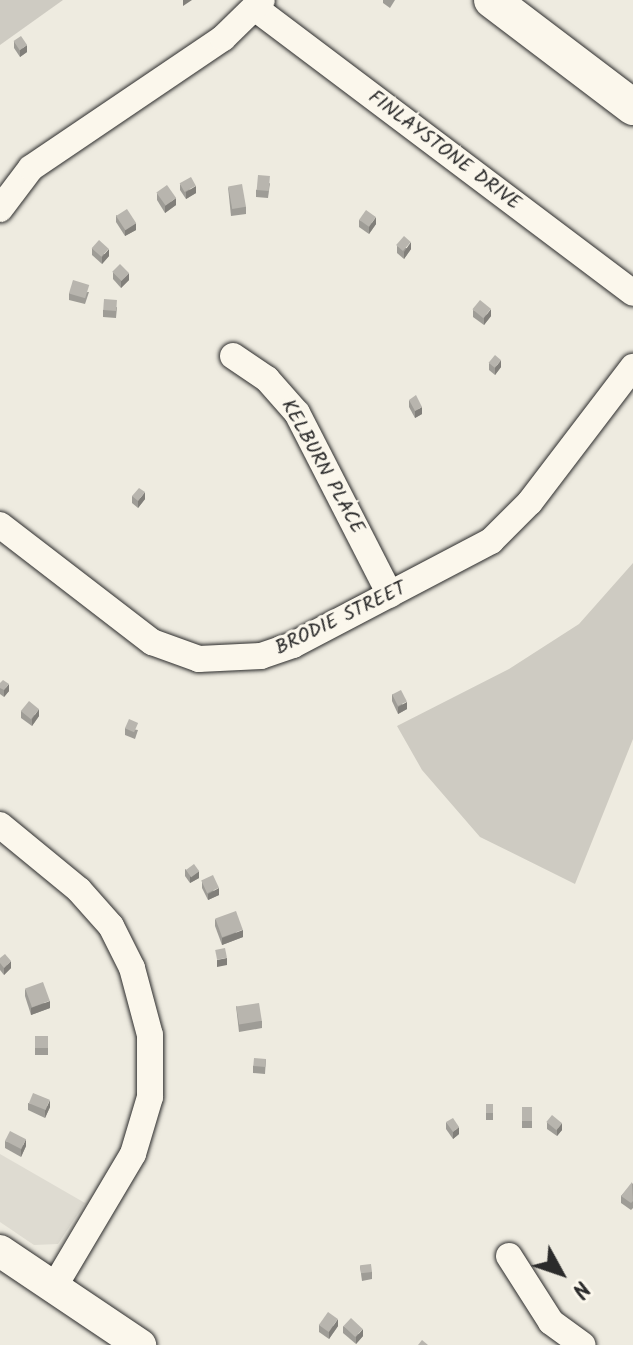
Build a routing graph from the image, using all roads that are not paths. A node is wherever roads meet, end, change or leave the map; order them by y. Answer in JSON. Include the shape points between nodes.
{"nodes":[{"id":1,"x":492,"y":0,"type":"edge"},
{"id":2,"x":258,"y":4,"type":"edge"},
{"id":3,"x":633,"y":107,"type":"edge"},
{"id":4,"x":0,"y":209,"type":"edge"},
{"id":5,"x":633,"y":293,"type":"edge"},
{"id":6,"x":233,"y":356,"type":"dead end"},
{"id":7,"x":633,"y":367,"type":"edge"},
{"id":8,"x":0,"y":525,"type":"edge"},
{"id":9,"x":390,"y":595,"type":"junction"},
{"id":10,"x":0,"y":825,"type":"edge"},
{"id":11,"x":0,"y":1251,"type":"edge"},
{"id":12,"x":509,"y":1256,"type":"dead end"},
{"id":13,"x":54,"y":1287,"type":"junction"},
{"id":14,"x":140,"y":1345,"type":"edge"},
{"id":15,"x":583,"y":1345,"type":"edge"}],
"edges":[{"from":1,"to":3,"type":"main road"},
{"from":2,"to":4,"type":"street","via":[[223,38],[31,168]]},
{"from":2,"to":5,"type":"street","name":"FINLAYSTONE DRIVE"},
{"from":6,"to":9,"type":"street","name":"KELBURN PLACE","via":[[267,379],[297,413]]},
{"from":7,"to":9,"type":"street","name":"BRODIE STREET","via":[[505,529],[462,560]]},
{"from":8,"to":9,"type":"street","name":"BRODIE STREET","via":[[137,633],[199,659],[245,660],[277,651]]},
{"from":10,"to":13,"type":"street","via":[[79,890],[111,926],[139,986],[151,1043],[150,1097],[133,1154]]},
{"from":11,"to":13,"type":"street"},
{"from":12,"to":15,"type":"street","via":[[551,1322]]},
{"from":13,"to":14,"type":"street"}]}
